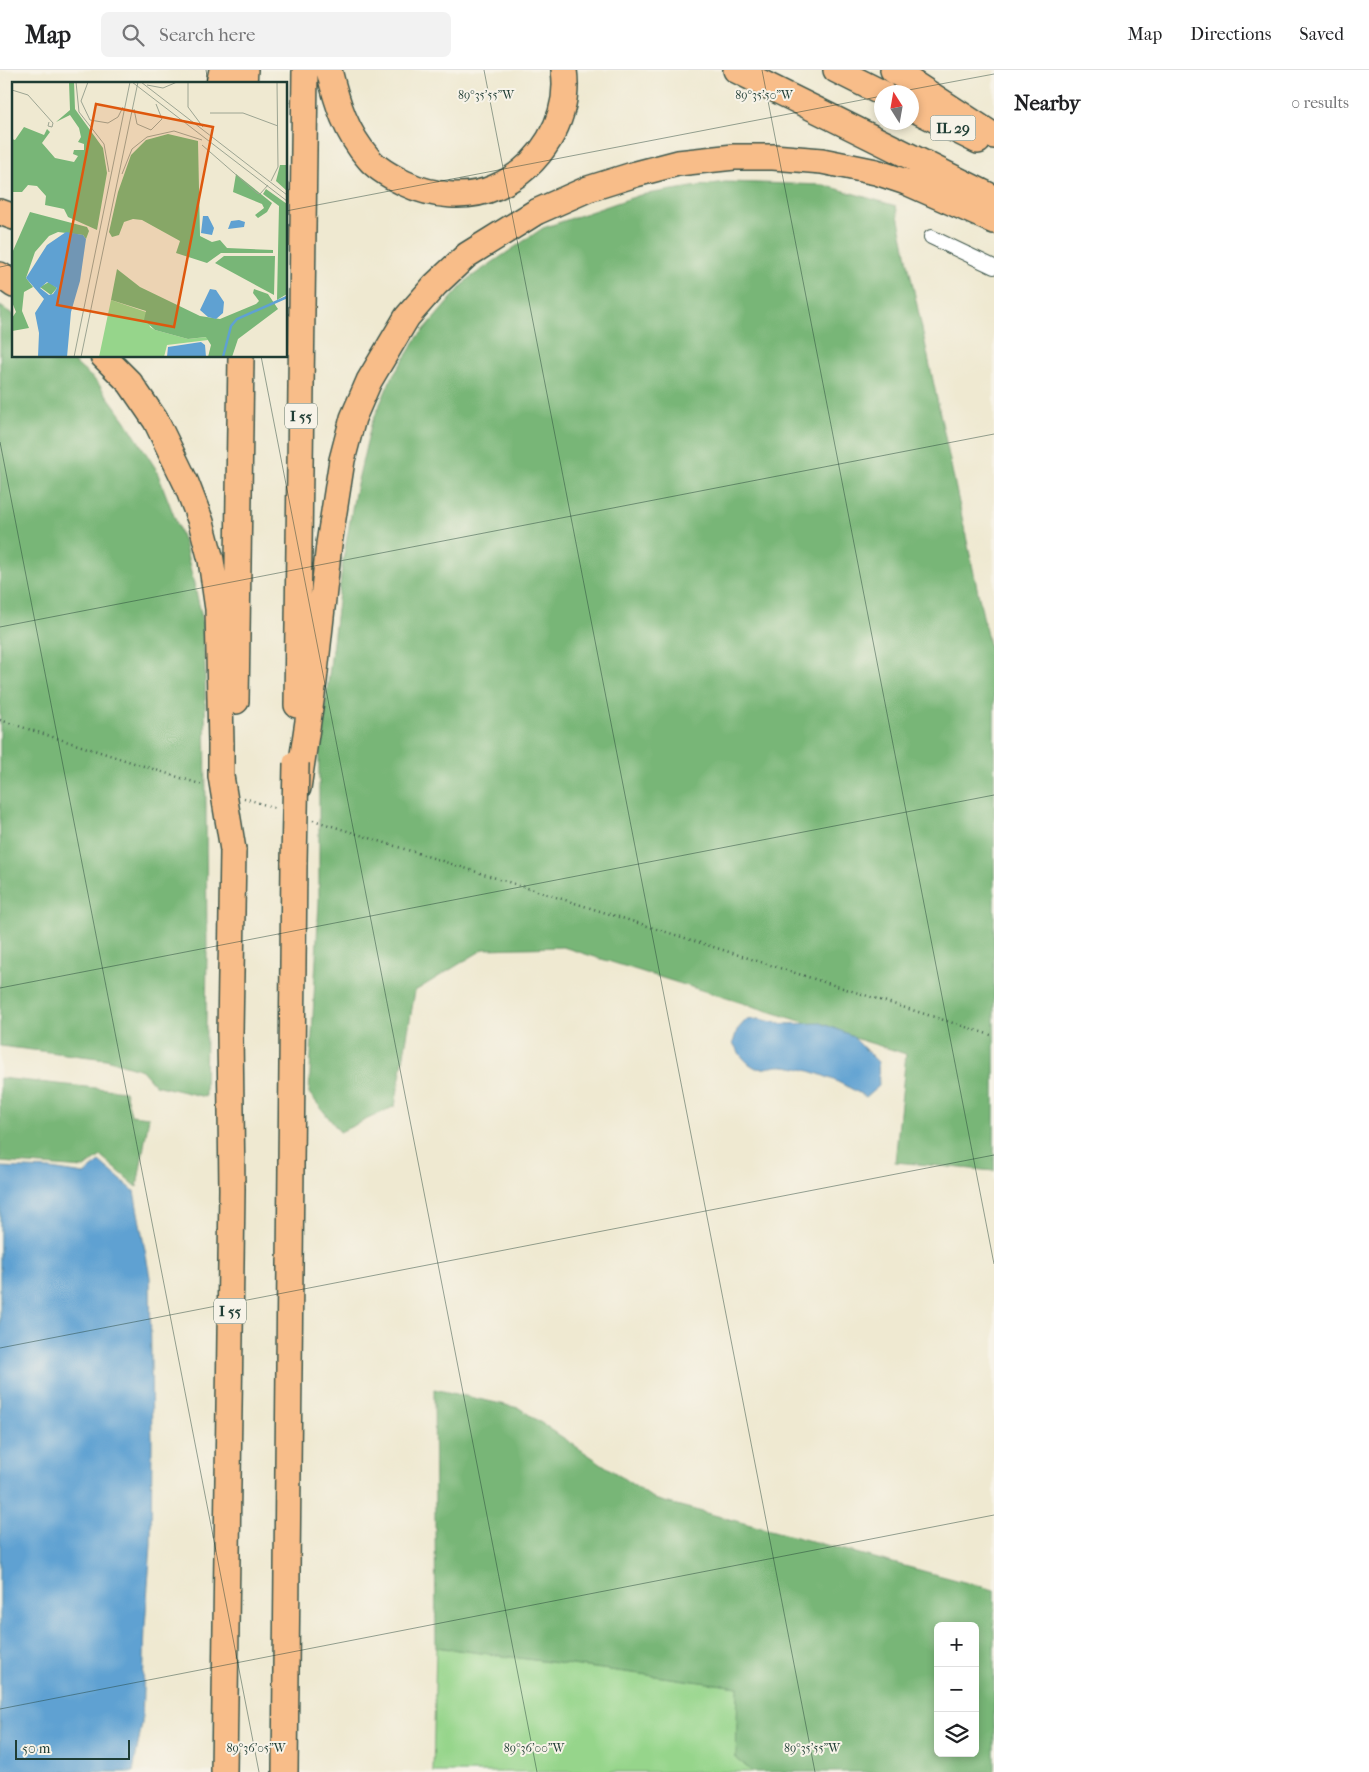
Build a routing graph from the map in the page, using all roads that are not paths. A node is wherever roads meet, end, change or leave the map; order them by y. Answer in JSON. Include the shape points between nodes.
{"nodes":[{"id":1,"x":305,"y":70,"type":"edge"},
{"id":2,"x":329,"y":70,"type":"edge"},
{"id":3,"x":564,"y":70,"type":"edge"},
{"id":4,"x":736,"y":70,"type":"edge"},
{"id":5,"x":836,"y":70,"type":"edge"},
{"id":6,"x":893,"y":70,"type":"edge"},
{"id":7,"x":874,"y":89,"type":"edge"},
{"id":8,"x":919,"y":112,"type":"edge"},
{"id":9,"x":994,"y":136,"type":"edge"},
{"id":10,"x":994,"y":149,"type":"edge"},
{"id":11,"x":994,"y":198,"type":"edge"},
{"id":12,"x":0,"y":212,"type":"edge"},
{"id":13,"x":12,"y":216,"type":"edge"},
{"id":14,"x":994,"y":220,"type":"edge"},
{"id":15,"x":931,"y":237,"type":"dead end"},
{"id":16,"x":994,"y":267,"type":"edge"},
{"id":17,"x":0,"y":275,"type":"edge"},
{"id":18,"x":12,"y":284,"type":"edge"},
{"id":19,"x":104,"y":358,"type":"edge"},
{"id":20,"x":241,"y":358,"type":"edge"},
{"id":21,"x":228,"y":746,"type":"junction"},
{"id":22,"x":299,"y":764,"type":"junction"},
{"id":23,"x":224,"y":1772,"type":"edge"},
{"id":24,"x":285,"y":1772,"type":"edge"}],
"edges":[{"from":1,"to":22,"type":"highway","number":"I 55"},
{"from":2,"to":3,"type":"highway","via":[[341,115],[370,161],[417,189],[468,195],[495,188],[519,174],[550,140],[560,119],[566,88]]},
{"from":4,"to":11,"type":"highway","number":"IL 29"},
{"from":5,"to":7,"type":"highway"},
{"from":6,"to":9,"type":"highway"},
{"from":8,"to":10,"type":"highway","number":"IL 29"},
{"from":12,"to":13,"type":"highway"},
{"from":14,"to":22,"type":"highway","via":[[876,172],[822,161],[734,157],[678,163],[588,189],[536,212],[467,255],[407,316],[369,381],[353,418],[342,460],[314,681]]},
{"from":15,"to":16,"type":"street"},
{"from":17,"to":18,"type":"highway"},
{"from":19,"to":21,"type":"highway","via":[[130,383],[156,421],[201,522],[218,608]]},
{"from":20,"to":21,"type":"highway"},
{"from":21,"to":23,"type":"highway","number":"I 55","bridge":true,"via":[[221,776],[234,850]]},
{"from":22,"to":24,"type":"highway","number":"I 55","bridge":true,"via":[[293,812]]}]}
